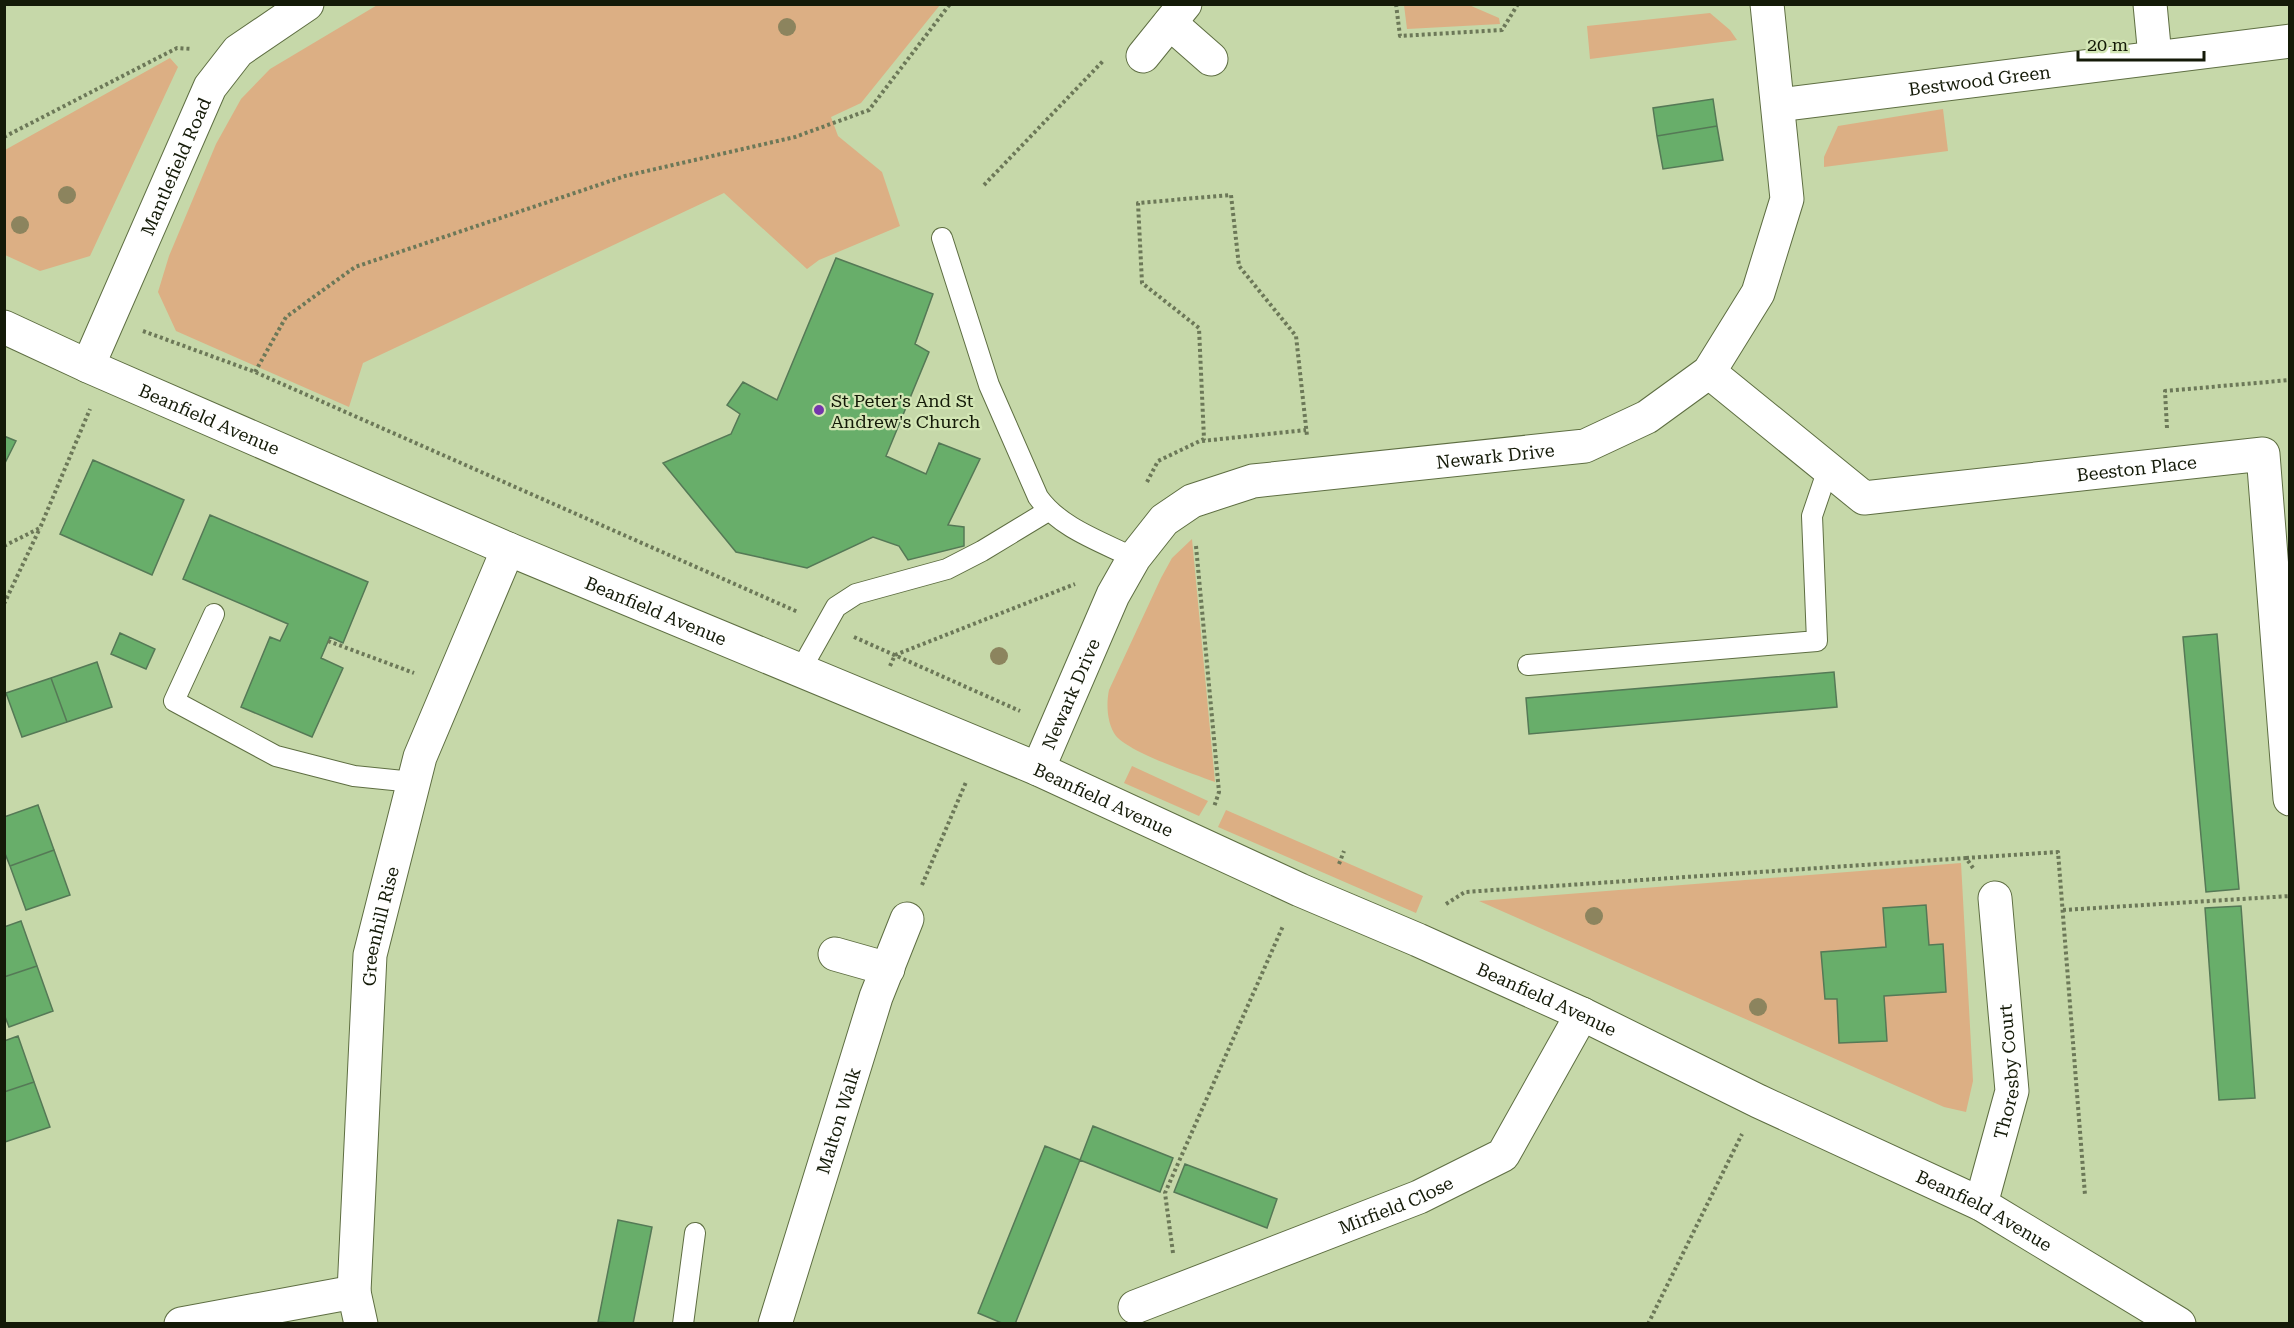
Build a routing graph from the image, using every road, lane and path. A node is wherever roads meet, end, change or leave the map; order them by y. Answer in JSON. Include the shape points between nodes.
{"nodes":[{"id":1,"x":307,"y":4,"type":"edge"},
{"id":2,"x":950,"y":4,"type":"edge"},
{"id":3,"x":1396,"y":4,"type":"edge"},
{"id":4,"x":1518,"y":4,"type":"edge"},
{"id":5,"x":1767,"y":4,"type":"edge"},
{"id":6,"x":2150,"y":4,"type":"edge"},
{"id":7,"x":1178,"y":14,"type":"edge"},
{"id":8,"x":2289,"y":41,"type":"edge"},
{"id":9,"x":238,"y":51,"type":"junction"},
{"id":10,"x":1143,"y":56,"type":"joint"},
{"id":11,"x":2155,"y":57,"type":"junction"},
{"id":12,"x":1211,"y":59,"type":"dead end"},
{"id":13,"x":1779,"y":105,"type":"junction"},
{"id":14,"x":4,"y":137,"type":"edge"},
{"id":15,"x":984,"y":185,"type":"dead end"},
{"id":16,"x":942,"y":238,"type":"dead end"},
{"id":17,"x":109,"y":319,"type":"junction"},
{"id":18,"x":4,"y":327,"type":"edge"},
{"id":19,"x":97,"y":369,"type":"junction"},
{"id":20,"x":255,"y":372,"type":"junction"},
{"id":21,"x":1709,"y":372,"type":"junction"},
{"id":22,"x":2289,"y":380,"type":"edge"},
{"id":23,"x":1306,"y":430,"type":"junction"},
{"id":24,"x":1201,"y":441,"type":"junction"},
{"id":25,"x":2276,"y":453,"type":"edge"},
{"id":26,"x":2170,"y":464,"type":"junction"},
{"id":27,"x":1828,"y":469,"type":"junction"},
{"id":28,"x":1314,"y":475,"type":"junction"},
{"id":29,"x":1192,"y":501,"type":"junction"},
{"id":30,"x":1048,"y":511,"type":"junction"},
{"id":31,"x":1164,"y":520,"type":"junction"},
{"id":32,"x":40,"y":528,"type":"junction"},
{"id":33,"x":4,"y":546,"type":"edge"},
{"id":34,"x":508,"y":549,"type":"junction"},
{"id":35,"x":1134,"y":558,"type":"junction"},
{"id":36,"x":1113,"y":595,"type":"junction"},
{"id":37,"x":4,"y":604,"type":"edge"},
{"id":38,"x":214,"y":614,"type":"dead end"},
{"id":39,"x":824,"y":624,"type":"junction"},
{"id":40,"x":328,"y":641,"type":"dead end"},
{"id":41,"x":896,"y":655,"type":"junction"},
{"id":42,"x":1528,"y":665,"type":"dead end"},
{"id":43,"x":800,"y":671,"type":"junction"},
{"id":44,"x":450,"y":687,"type":"junction"},
{"id":45,"x":871,"y":700,"type":"junction"},
{"id":46,"x":1056,"y":727,"type":"junction"},
{"id":47,"x":982,"y":745,"type":"junction"},
{"id":48,"x":1038,"y":769,"type":"junction"},
{"id":49,"x":413,"y":782,"type":"junction"},
{"id":50,"x":2289,"y":799,"type":"edge"},
{"id":51,"x":1202,"y":844,"type":"junction"},
{"id":52,"x":1966,"y":858,"type":"junction"},
{"id":53,"x":1300,"y":890,"type":"junction"},
{"id":54,"x":2289,"y":896,"type":"edge"},
{"id":55,"x":1995,"y":898,"type":"joint"},
{"id":56,"x":1446,"y":904,"type":"dead end"},
{"id":57,"x":2063,"y":910,"type":"junction"},
{"id":58,"x":907,"y":919,"type":"joint"},
{"id":59,"x":835,"y":954,"type":"dead end"},
{"id":60,"x":888,"y":969,"type":"junction"},
{"id":61,"x":1582,"y":1014,"type":"junction"},
{"id":62,"x":1758,"y":1101,"type":"junction"},
{"id":63,"x":2085,"y":1195,"type":"dead end"},
{"id":64,"x":1981,"y":1204,"type":"junction"},
{"id":65,"x":695,"y":1233,"type":"dead end"},
{"id":66,"x":1179,"y":1291,"type":"junction"},
{"id":67,"x":1135,"y":1307,"type":"dead end"},
{"id":68,"x":358,"y":1308,"type":"edge"},
{"id":69,"x":181,"y":1323,"type":"edge"},
{"id":70,"x":683,"y":1323,"type":"edge"},
{"id":71,"x":774,"y":1323,"type":"edge"},
{"id":72,"x":1648,"y":1323,"type":"edge"},
{"id":73,"x":2179,"y":1323,"type":"edge"}],
"edges":[{"from":1,"to":9,"type":"street","name":"Mantlefield Road"},
{"from":2,"to":20,"type":"path","via":[[869,110],[795,137],[625,176],[355,267],[286,317]]},
{"from":3,"to":4,"type":"path","via":[[1400,36],[1502,30]]},
{"from":5,"to":13,"type":"street","name":"Newark Drive"},
{"from":6,"to":11,"type":"street"},
{"from":7,"to":10,"type":"street"},
{"from":7,"to":12,"type":"street"},
{"from":8,"to":11,"type":"street","name":"Bestwood Green"},
{"from":9,"to":14,"type":"path","via":[[177,48]]},
{"from":9,"to":17,"type":"street","name":"Mantlefield Road","via":[[210,87]]},
{"from":10,"to":15,"type":"path","via":[[1112,52]]},
{"from":11,"to":13,"type":"street","name":"Bestwood Green"},
{"from":13,"to":21,"type":"street","name":"Newark Drive","via":[[1787,199],[1758,293]]},
{"from":16,"to":30,"type":"lane","via":[[989,385],[1038,497]]},
{"from":17,"to":19,"type":"street","name":"Mantlefield Road"},
{"from":17,"to":20,"type":"path"},
{"from":18,"to":19,"type":"street","name":"Beanfield Avenue"},
{"from":19,"to":32,"type":"path"},
{"from":19,"to":34,"type":"street","name":"Beanfield Avenue"},
{"from":20,"to":39,"type":"path"},
{"from":21,"to":27,"type":"street","name":"Beeston Place"},
{"from":21,"to":28,"type":"street","name":"Newark Drive","via":[[1647,417],[1585,446]]},
{"from":22,"to":26,"type":"path","via":[[2165,391]]},
{"from":23,"to":24,"type":"path"},
{"from":23,"to":24,"type":"path","via":[[1296,336],[1239,266],[1231,195],[1138,203],[1142,283],[1199,328],[1204,439]]},
{"from":23,"to":28,"type":"path"},
{"from":24,"to":31,"type":"path","via":[[1158,461],[1150,476],[1147,484]]},
{"from":25,"to":26,"type":"street","name":"Beeston Place"},
{"from":25,"to":50,"type":"street","name":"Beeston Place"},
{"from":26,"to":27,"type":"street","name":"Beeston Place","via":[[1864,498]]},
{"from":27,"to":42,"type":"lane","via":[[1812,516],[1817,641]]},
{"from":28,"to":29,"type":"street","name":"Newark Drive","via":[[1253,481]]},
{"from":29,"to":31,"type":"street","name":"Newark Drive"},
{"from":29,"to":51,"type":"path","via":[[1219,792]]},
{"from":30,"to":35,"type":"lane"},
{"from":30,"to":39,"type":"lane","via":[[947,569],[856,594],[836,607]]},
{"from":31,"to":35,"type":"street","name":"Newark Drive"},
{"from":32,"to":33,"type":"path"},
{"from":32,"to":37,"type":"path"},
{"from":34,"to":43,"type":"street","name":"Beanfield Avenue"},
{"from":34,"to":44,"type":"street","name":"Greenhill Rise"},
{"from":35,"to":36,"type":"street","name":"Newark Drive"},
{"from":36,"to":41,"type":"path","via":[[1076,584]]},
{"from":36,"to":46,"type":"street","name":"Newark Drive"},
{"from":38,"to":49,"type":"lane","via":[[174,701],[276,756],[354,776]]},
{"from":39,"to":41,"type":"path"},
{"from":39,"to":43,"type":"lane"},
{"from":40,"to":44,"type":"path"},
{"from":41,"to":45,"type":"path"},
{"from":41,"to":46,"type":"path"},
{"from":43,"to":45,"type":"street","name":"Beanfield Avenue"},
{"from":44,"to":49,"type":"street","name":"Greenhill Rise"},
{"from":45,"to":47,"type":"street","name":"Beanfield Avenue"},
{"from":46,"to":48,"type":"street","name":"Newark Drive"},
{"from":47,"to":48,"type":"street","name":"Beanfield Avenue"},
{"from":47,"to":58,"type":"path"},
{"from":48,"to":51,"type":"street","name":"Beanfield Avenue"},
{"from":49,"to":68,"type":"street","name":"Greenhill Rise","via":[[370,955]]},
{"from":51,"to":53,"type":"street","name":"Beanfield Avenue"},
{"from":52,"to":55,"type":"path"},
{"from":52,"to":56,"type":"path","via":[[1465,892]]},
{"from":52,"to":57,"type":"path","via":[[2058,852]]},
{"from":53,"to":61,"type":"street","name":"Beanfield Avenue"},
{"from":53,"to":66,"type":"path","via":[[1165,1193]]},
{"from":54,"to":57,"type":"path"},
{"from":55,"to":64,"type":"street","name":"Thoresby Court","via":[[2012,1090]]},
{"from":57,"to":63,"type":"path"},
{"from":58,"to":60,"type":"street","name":"Malton Walk"},
{"from":59,"to":60,"type":"street"},
{"from":60,"to":71,"type":"street","name":"Malton Walk"},
{"from":61,"to":62,"type":"street","name":"Beanfield Avenue"},
{"from":61,"to":66,"type":"street","name":"Mirfield Close","via":[[1503,1155],[1419,1197]]},
{"from":62,"to":64,"type":"street","name":"Beanfield Avenue"},
{"from":62,"to":72,"type":"path"},
{"from":64,"to":73,"type":"street","name":"Beanfield Avenue"},
{"from":65,"to":70,"type":"lane"},
{"from":66,"to":67,"type":"street","name":"Mirfield Close"},
{"from":68,"to":69,"type":"street"}]}
